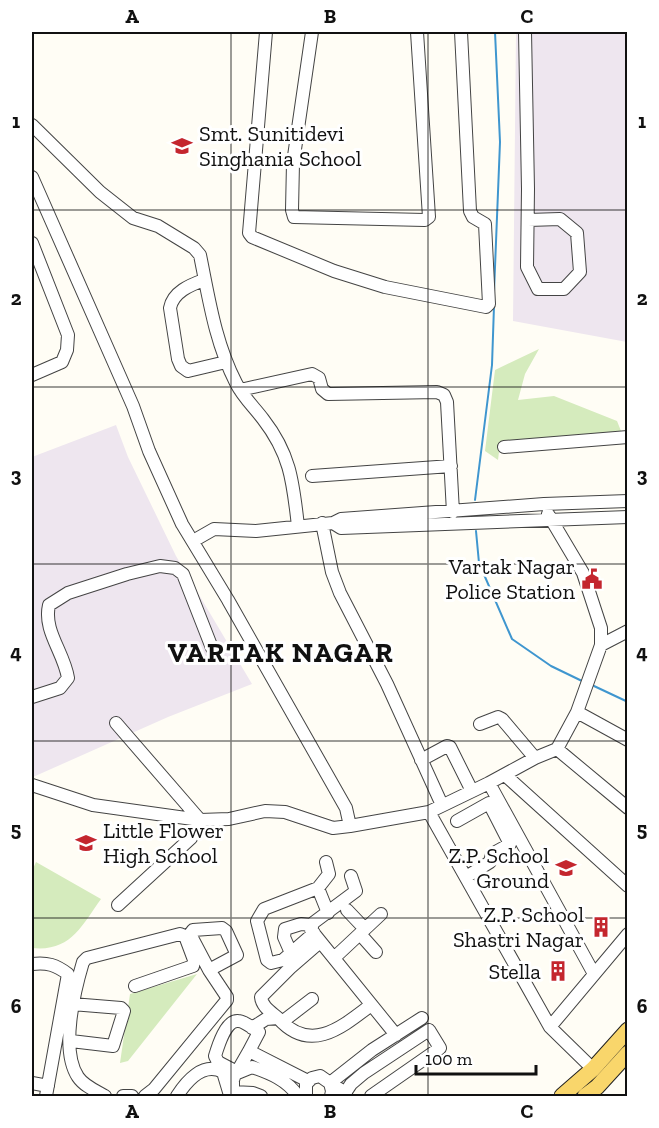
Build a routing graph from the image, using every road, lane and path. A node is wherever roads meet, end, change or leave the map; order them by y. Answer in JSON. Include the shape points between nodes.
{"nodes":[{"id":1,"x":266,"y":32,"type":"edge"},
{"id":2,"x":312,"y":32,"type":"edge"},
{"id":3,"x":417,"y":32,"type":"edge"},
{"id":4,"x":461,"y":32,"type":"edge"},
{"id":5,"x":525,"y":32,"type":"edge"},
{"id":6,"x":32,"y":124,"type":"edge"},
{"id":7,"x":32,"y":177,"type":"edge"},
{"id":8,"x":528,"y":220,"type":"junction"},
{"id":9,"x":32,"y":243,"type":"edge"},
{"id":10,"x":204,"y":280,"type":"junction"},
{"id":11,"x":226,"y":362,"type":"junction"},
{"id":12,"x":32,"y":375,"type":"edge"},
{"id":13,"x":240,"y":390,"type":"junction"},
{"id":14,"x":627,"y":437,"type":"edge"},
{"id":15,"x":504,"y":447,"type":"dead end"},
{"id":16,"x":451,"y":466,"type":"junction"},
{"id":17,"x":312,"y":476,"type":"dead end"},
{"id":18,"x":627,"y":501,"type":"edge"},
{"id":19,"x":544,"y":504,"type":"junction"},
{"id":20,"x":453,"y":512,"type":"junction"},
{"id":21,"x":627,"y":517,"type":"edge"},
{"id":22,"x":549,"y":519,"type":"junction"},
{"id":23,"x":328,"y":523,"type":"junction"},
{"id":24,"x":298,"y":526,"type":"junction"},
{"id":25,"x":193,"y":541,"type":"junction"},
{"id":26,"x":627,"y":631,"type":"edge"},
{"id":27,"x":601,"y":645,"type":"junction"},
{"id":28,"x":212,"y":648,"type":"dead end"},
{"id":29,"x":32,"y":697,"type":"edge"},
{"id":30,"x":577,"y":712,"type":"junction"},
{"id":31,"x":116,"y":723,"type":"dead end"},
{"id":32,"x":480,"y":724,"type":"dead end"},
{"id":33,"x":627,"y":740,"type":"edge"},
{"id":34,"x":557,"y":749,"type":"junction"},
{"id":35,"x":535,"y":758,"type":"junction"},
{"id":36,"x":422,"y":760,"type":"junction"},
{"id":37,"x":505,"y":775,"type":"junction"},
{"id":38,"x":489,"y":783,"type":"junction"},
{"id":39,"x":32,"y":785,"type":"edge"},
{"id":40,"x":472,"y":791,"type":"junction"},
{"id":41,"x":493,"y":801,"type":"junction"},
{"id":42,"x":442,"y":805,"type":"junction"},
{"id":43,"x":627,"y":808,"type":"edge"},
{"id":44,"x":429,"y":812,"type":"junction"},
{"id":45,"x":200,"y":820,"type":"junction"},
{"id":46,"x":457,"y":821,"type":"dead end"},
{"id":47,"x":350,"y":826,"type":"junction"},
{"id":48,"x":515,"y":842,"type":"junction"},
{"id":49,"x":326,"y":862,"type":"dead end"},
{"id":50,"x":351,"y":876,"type":"dead end"},
{"id":51,"x":466,"y":877,"type":"junction"},
{"id":52,"x":627,"y":886,"type":"edge"},
{"id":53,"x":318,"y":888,"type":"junction"},
{"id":54,"x":118,"y":904,"type":"dead end"},
{"id":55,"x":347,"y":910,"type":"dead end"},
{"id":56,"x":328,"y":913,"type":"junction"},
{"id":57,"x":381,"y":914,"type":"dead end"},
{"id":58,"x":362,"y":932,"type":"junction"},
{"id":59,"x":315,"y":933,"type":"junction"},
{"id":60,"x":627,"y":934,"type":"edge"},
{"id":61,"x":376,"y":952,"type":"dead end"},
{"id":62,"x":291,"y":953,"type":"junction"},
{"id":63,"x":334,"y":958,"type":"junction"},
{"id":64,"x":32,"y":964,"type":"edge"},
{"id":65,"x":209,"y":970,"type":"dead end"},
{"id":66,"x":594,"y":974,"type":"junction"},
{"id":67,"x":135,"y":986,"type":"dead end"},
{"id":68,"x":312,"y":999,"type":"dead end"},
{"id":69,"x":72,"y":1004,"type":"junction"},
{"id":70,"x":372,"y":1005,"type":"junction"},
{"id":71,"x":422,"y":1018,"type":"dead end"},
{"id":72,"x":280,"y":1020,"type":"junction"},
{"id":73,"x":550,"y":1027,"type":"junction"},
{"id":74,"x":252,"y":1028,"type":"junction"},
{"id":75,"x":627,"y":1030,"type":"edge"},
{"id":76,"x":396,"y":1035,"type":"junction"},
{"id":77,"x":71,"y":1041,"type":"junction"},
{"id":78,"x":249,"y":1051,"type":"junction"},
{"id":79,"x":627,"y":1053,"type":"edge"},
{"id":80,"x":593,"y":1069,"type":"junction"},
{"id":81,"x":308,"y":1081,"type":"junction"},
{"id":82,"x":32,"y":1083,"type":"edge"},
{"id":83,"x":330,"y":1083,"type":"junction"},
{"id":84,"x":47,"y":1091,"type":"edge"},
{"id":85,"x":344,"y":1094,"type":"edge"},
{"id":86,"x":105,"y":1096,"type":"edge"},
{"id":87,"x":123,"y":1096,"type":"edge"},
{"id":88,"x":132,"y":1096,"type":"edge"},
{"id":89,"x":145,"y":1096,"type":"edge"},
{"id":90,"x":177,"y":1096,"type":"edge"},
{"id":91,"x":227,"y":1096,"type":"edge"},
{"id":92,"x":261,"y":1096,"type":"edge"},
{"id":93,"x":298,"y":1096,"type":"edge"},
{"id":94,"x":306,"y":1096,"type":"edge"},
{"id":95,"x":331,"y":1096,"type":"edge"},
{"id":96,"x":371,"y":1096,"type":"edge"},
{"id":97,"x":562,"y":1096,"type":"edge"},
{"id":98,"x":585,"y":1096,"type":"edge"}],
"edges":[{"from":1,"to":4,"type":"street","via":[[249,233],[252,237],[385,287],[486,307],[489,304],[485,224],[473,217],[470,210]]},
{"from":2,"to":3,"type":"street","via":[[293,163],[294,218],[425,220],[429,217]]},
{"from":5,"to":8,"type":"street"},
{"from":6,"to":10,"type":"street","via":[[100,192],[133,218],[158,226],[194,248],[200,255]]},
{"from":7,"to":25,"type":"street","via":[[149,451]]},
{"from":8,"to":8,"type":"street","via":[[527,267],[538,289],[564,289],[580,272],[577,233],[560,219]]},
{"from":9,"to":12,"type":"street","via":[[68,335],[62,362]]},
{"from":10,"to":11,"type":"street"},
{"from":10,"to":11,"type":"street","via":[[188,286],[171,302],[178,359],[188,371]]},
{"from":11,"to":13,"type":"street"},
{"from":13,"to":16,"type":"street","via":[[312,374],[328,394],[437,392],[447,402]]},
{"from":13,"to":24,"type":"street","via":[[288,460]]},
{"from":14,"to":15,"type":"street"},
{"from":16,"to":17,"type":"street"},
{"from":16,"to":20,"type":"street"},
{"from":18,"to":19,"type":"street"},
{"from":19,"to":20,"type":"street"},
{"from":19,"to":22,"type":"street"},
{"from":20,"to":23,"type":"street"},
{"from":21,"to":22,"type":"street"},
{"from":22,"to":23,"type":"street","via":[[341,528]]},
{"from":22,"to":27,"type":"street","via":[[583,573],[601,628]]},
{"from":23,"to":24,"type":"street"},
{"from":23,"to":36,"type":"street","via":[[332,572],[340,593]]},
{"from":24,"to":25,"type":"street","via":[[256,531],[214,529]]},
{"from":25,"to":47,"type":"street","via":[[346,808]]},
{"from":26,"to":27,"type":"street"},
{"from":27,"to":30,"type":"street"},
{"from":28,"to":29,"type":"street","via":[[183,574],[175,568],[159,566],[127,574],[68,593],[49,605],[46,616],[68,678],[60,688]]},
{"from":30,"to":33,"type":"street"},
{"from":30,"to":34,"type":"street"},
{"from":31,"to":45,"type":"street"},
{"from":32,"to":35,"type":"street","via":[[502,719]]},
{"from":34,"to":35,"type":"street"},
{"from":34,"to":43,"type":"street"},
{"from":35,"to":37,"type":"street"},
{"from":36,"to":40,"type":"street","via":[[450,747]]},
{"from":36,"to":42,"type":"street"},
{"from":37,"to":38,"type":"street"},
{"from":37,"to":52,"type":"street"},
{"from":38,"to":40,"type":"street"},
{"from":38,"to":41,"type":"street"},
{"from":39,"to":45,"type":"street","via":[[93,805]]},
{"from":40,"to":42,"type":"street"},
{"from":41,"to":46,"type":"street"},
{"from":41,"to":48,"type":"street"},
{"from":42,"to":44,"type":"street"},
{"from":44,"to":47,"type":"street"},
{"from":44,"to":51,"type":"street"},
{"from":45,"to":47,"type":"street","via":[[265,811],[285,812],[333,828]]},
{"from":45,"to":54,"type":"street","via":[[190,838]]},
{"from":48,"to":51,"type":"street","via":[[492,854],[490,862]]},
{"from":48,"to":66,"type":"street"},
{"from":49,"to":53,"type":"street","via":[[329,874]]},
{"from":50,"to":56,"type":"street","via":[[356,891]]},
{"from":51,"to":73,"type":"street"},
{"from":53,"to":56,"type":"street"},
{"from":53,"to":62,"type":"street","via":[[264,909],[257,921],[267,960],[274,963]]},
{"from":55,"to":58,"type":"street"},
{"from":56,"to":59,"type":"street"},
{"from":57,"to":58,"type":"street"},
{"from":58,"to":61,"type":"street"},
{"from":58,"to":63,"type":"street"},
{"from":59,"to":62,"type":"street"},
{"from":59,"to":62,"type":"street","via":[[301,924],[285,929]]},
{"from":59,"to":63,"type":"street"},
{"from":59,"to":72,"type":"street","via":[[290,968],[261,997]]},
{"from":60,"to":66,"type":"street"},
{"from":63,"to":70,"type":"street"},
{"from":64,"to":84,"type":"street","via":[[45,962],[68,974]]},
{"from":65,"to":89,"type":"street","via":[[227,1000]]},
{"from":66,"to":73,"type":"street"},
{"from":67,"to":69,"type":"street","via":[[193,966],[195,960],[185,936],[180,934],[87,958]]},
{"from":68,"to":72,"type":"street"},
{"from":69,"to":77,"type":"street"},
{"from":69,"to":77,"type":"street","via":[[124,1011],[113,1046]]},
{"from":70,"to":72,"type":"street","via":[[342,1028],[323,1035],[306,1036],[289,1030]]},
{"from":70,"to":76,"type":"street"},
{"from":71,"to":76,"type":"street"},
{"from":72,"to":74,"type":"street","via":[[266,1019]]},
{"from":73,"to":80,"type":"street"},
{"from":74,"to":78,"type":"street","via":[[260,1032]]},
{"from":74,"to":78,"type":"street","via":[[234,1021],[215,1056],[218,1062],[237,1072]]},
{"from":75,"to":80,"type":"main road"},
{"from":76,"to":83,"type":"street"},
{"from":77,"to":86,"type":"street","via":[[71,1059],[78,1077]]},
{"from":78,"to":81,"type":"street"},
{"from":79,"to":98,"type":"main road"},
{"from":80,"to":97,"type":"main road"},
{"from":81,"to":83,"type":"street","via":[[320,1076]]},
{"from":81,"to":94,"type":"street"},
{"from":82,"to":84,"type":"street"},
{"from":83,"to":85,"type":"street"},
{"from":83,"to":95,"type":"street"},
{"from":85,"to":96,"type":"street","via":[[364,1073],[429,1030],[440,1048]]},
{"from":87,"to":88,"type":"street"},
{"from":90,"to":91,"type":"street","via":[[199,1072],[216,1069],[226,1078],[230,1095]]},
{"from":92,"to":93,"type":"street","via":[[233,1092],[236,1074],[252,1067],[267,1072],[283,1080]]}]}
